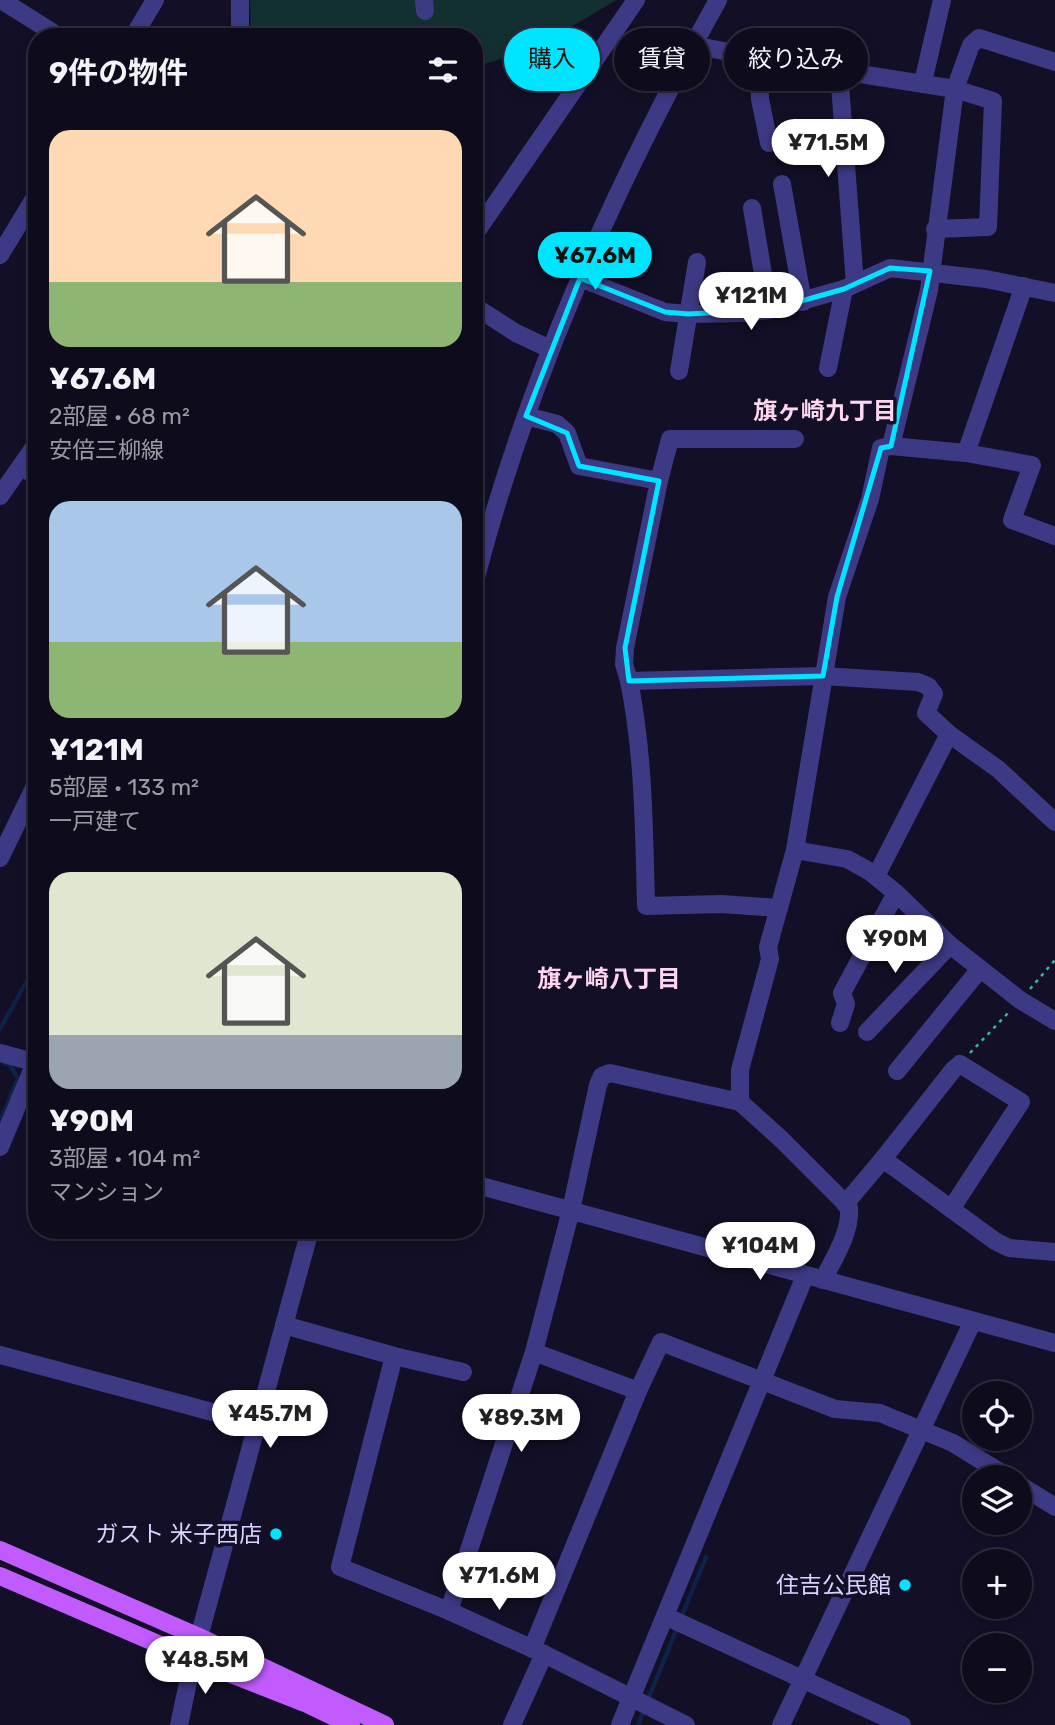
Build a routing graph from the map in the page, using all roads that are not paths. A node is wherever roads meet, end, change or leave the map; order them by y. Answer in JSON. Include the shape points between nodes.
{"nodes":[{"id":1,"x":1,"y":0,"type":"edge"},
{"id":2,"x":155,"y":0,"type":"edge"},
{"id":3,"x":240,"y":0,"type":"edge"},
{"id":4,"x":636,"y":0,"type":"edge"},
{"id":5,"x":718,"y":0,"type":"edge"},
{"id":6,"x":942,"y":0,"type":"edge"},
{"id":7,"x":46,"y":28,"type":"edge"},
{"id":8,"x":138,"y":28,"type":"edge"},
{"id":9,"x":240,"y":28,"type":"edge"},
{"id":10,"x":702,"y":28,"type":"edge"},
{"id":11,"x":1055,"y":62,"type":"edge"},
{"id":12,"x":868,"y":75,"type":"edge"},
{"id":13,"x":923,"y":82,"type":"junction"},
{"id":14,"x":956,"y":89,"type":"junction"},
{"id":15,"x":669,"y":91,"type":"edge"},
{"id":16,"x":760,"y":91,"type":"edge"},
{"id":17,"x":840,"y":91,"type":"edge"},
{"id":18,"x":769,"y":142,"type":"dead end"},
{"id":19,"x":782,"y":184,"type":"dead end"},
{"id":20,"x":752,"y":208,"type":"dead end"},
{"id":21,"x":28,"y":209,"type":"edge"},
{"id":22,"x":483,"y":221,"type":"edge"},
{"id":23,"x":936,"y":229,"type":"junction"},
{"id":24,"x":0,"y":255,"type":"edge"},
{"id":25,"x":697,"y":262,"type":"dead end"},
{"id":26,"x":930,"y":271,"type":"junction"},
{"id":27,"x":580,"y":278,"type":"junction"},
{"id":28,"x":850,"y":286,"type":"junction"},
{"id":29,"x":1024,"y":286,"type":"junction"},
{"id":30,"x":1055,"y":293,"type":"edge"},
{"id":31,"x":803,"y":302,"type":"junction"},
{"id":32,"x":769,"y":310,"type":"junction"},
{"id":33,"x":483,"y":312,"type":"edge"},
{"id":34,"x":688,"y":314,"type":"junction"},
{"id":35,"x":550,"y":349,"type":"junction"},
{"id":36,"x":828,"y":368,"type":"dead end"},
{"id":37,"x":679,"y":371,"type":"dead end"},
{"id":38,"x":526,"y":416,"type":"junction"},
{"id":39,"x":795,"y":439,"type":"dead end"},
{"id":40,"x":891,"y":446,"type":"junction"},
{"id":41,"x":966,"y":453,"type":"junction"},
{"id":42,"x":28,"y":456,"type":"edge"},
{"id":43,"x":21,"y":466,"type":"junction"},
{"id":44,"x":28,"y":471,"type":"edge"},
{"id":45,"x":659,"y":481,"type":"junction"},
{"id":46,"x":0,"y":496,"type":"edge"},
{"id":47,"x":1055,"y":536,"type":"edge"},
{"id":48,"x":483,"y":551,"type":"edge"},
{"id":49,"x":823,"y":676,"type":"junction"},
{"id":50,"x":629,"y":681,"type":"junction"},
{"id":51,"x":949,"y":734,"type":"junction"},
{"id":52,"x":28,"y":801,"type":"edge"},
{"id":53,"x":1055,"y":822,"type":"edge"},
{"id":54,"x":794,"y":850,"type":"junction"},
{"id":55,"x":0,"y":859,"type":"edge"},
{"id":56,"x":876,"y":877,"type":"junction"},
{"id":57,"x":896,"y":893,"type":"junction"},
{"id":58,"x":779,"y":908,"type":"junction"},
{"id":59,"x":950,"y":945,"type":"junction"},
{"id":60,"x":980,"y":969,"type":"junction"},
{"id":61,"x":1055,"y":1021,"type":"edge"},
{"id":62,"x":840,"y":1023,"type":"dead end"},
{"id":63,"x":867,"y":1032,"type":"dead end"},
{"id":64,"x":0,"y":1053,"type":"edge"},
{"id":65,"x":28,"y":1061,"type":"edge"},
{"id":66,"x":897,"y":1071,"type":"dead end"},
{"id":67,"x":28,"y":1082,"type":"edge"},
{"id":68,"x":740,"y":1102,"type":"junction"},
{"id":69,"x":0,"y":1147,"type":"edge"},
{"id":70,"x":883,"y":1158,"type":"junction"},
{"id":71,"x":483,"y":1186,"type":"edge"},
{"id":72,"x":845,"y":1204,"type":"junction"},
{"id":73,"x":951,"y":1209,"type":"junction"},
{"id":74,"x":571,"y":1210,"type":"junction"},
{"id":75,"x":308,"y":1239,"type":"edge"},
{"id":76,"x":1055,"y":1252,"type":"edge"},
{"id":77,"x":805,"y":1276,"type":"junction"},
{"id":78,"x":823,"y":1280,"type":"junction"},
{"id":79,"x":973,"y":1321,"type":"junction"},
{"id":80,"x":284,"y":1325,"type":"junction"},
{"id":81,"x":1055,"y":1343,"type":"edge"},
{"id":82,"x":534,"y":1352,"type":"junction"},
{"id":83,"x":0,"y":1355,"type":"edge"},
{"id":84,"x":394,"y":1356,"type":"junction"},
{"id":85,"x":463,"y":1372,"type":"dead end"},
{"id":86,"x":762,"y":1381,"type":"junction"},
{"id":87,"x":638,"y":1391,"type":"junction"},
{"id":88,"x":257,"y":1424,"type":"junction"},
{"id":89,"x":920,"y":1429,"type":"junction"},
{"id":90,"x":989,"y":1465,"type":"edge"},
{"id":91,"x":1032,"y":1493,"type":"edge"},
{"id":92,"x":1055,"y":1507,"type":"edge"},
{"id":93,"x":0,"y":1550,"type":"edge"},
{"id":94,"x":1,"y":1578,"type":"edge"},
{"id":95,"x":449,"y":1611,"type":"junction"},
{"id":96,"x":665,"y":1616,"type":"junction"},
{"id":97,"x":199,"y":1637,"type":"junction"},
{"id":98,"x":538,"y":1652,"type":"junction"},
{"id":99,"x":193,"y":1660,"type":"junction"},
{"id":100,"x":802,"y":1680,"type":"junction"},
{"id":101,"x":632,"y":1698,"type":"junction"},
{"id":102,"x":180,"y":1725,"type":"edge"},
{"id":103,"x":352,"y":1725,"type":"edge"},
{"id":104,"x":385,"y":1725,"type":"edge"},
{"id":105,"x":512,"y":1725,"type":"edge"},
{"id":106,"x":620,"y":1725,"type":"edge"},
{"id":107,"x":686,"y":1725,"type":"edge"},
{"id":108,"x":780,"y":1725,"type":"edge"},
{"id":109,"x":902,"y":1725,"type":"edge"}],
"edges":[{"from":1,"to":7,"type":"street"},
{"from":2,"to":8,"type":"street"},
{"from":3,"to":9,"type":"street"},
{"from":4,"to":22,"type":"street"},
{"from":5,"to":10,"type":"street"},
{"from":6,"to":13,"type":"street"},
{"from":11,"to":14,"type":"street","via":[[979,38],[971,44]]},
{"from":12,"to":13,"type":"street"},
{"from":13,"to":14,"type":"street"},
{"from":14,"to":23,"type":"street"},
{"from":14,"to":23,"type":"street","via":[[992,101],[988,227]]},
{"from":15,"to":27,"type":"street"},
{"from":16,"to":18,"type":"street"},
{"from":17,"to":28,"type":"street"},
{"from":19,"to":31,"type":"street"},
{"from":20,"to":32,"type":"street"},
{"from":21,"to":24,"type":"street"},
{"from":23,"to":26,"type":"street"},
{"from":25,"to":34,"type":"street"},
{"from":26,"to":28,"type":"street","via":[[890,268]]},
{"from":26,"to":29,"type":"street"},
{"from":26,"to":40,"type":"street"},
{"from":27,"to":34,"type":"street","via":[[665,312]]},
{"from":27,"to":35,"type":"street"},
{"from":28,"to":31,"type":"street"},
{"from":28,"to":36,"type":"street"},
{"from":29,"to":30,"type":"street"},
{"from":29,"to":41,"type":"street"},
{"from":31,"to":32,"type":"street"},
{"from":32,"to":34,"type":"street"},
{"from":33,"to":35,"type":"street"},
{"from":34,"to":37,"type":"street"},
{"from":35,"to":38,"type":"street"},
{"from":38,"to":45,"type":"street","via":[[557,424],[567,433],[579,466]]},
{"from":38,"to":48,"type":"street"},
{"from":39,"to":45,"type":"street","via":[[670,439]]},
{"from":40,"to":41,"type":"street"},
{"from":40,"to":49,"type":"street","via":[[881,448],[870,499],[837,597]]},
{"from":41,"to":47,"type":"street","via":[[1032,465],[1012,520]]},
{"from":42,"to":43,"type":"street"},
{"from":43,"to":44,"type":"street"},
{"from":43,"to":46,"type":"street"},
{"from":45,"to":50,"type":"street","via":[[625,648]]},
{"from":49,"to":50,"type":"street"},
{"from":49,"to":51,"type":"street","via":[[928,686],[934,694],[926,713]]},
{"from":49,"to":54,"type":"street"},
{"from":50,"to":58,"type":"street","via":[[643,789],[646,906]]},
{"from":51,"to":53,"type":"street","via":[[998,769]]},
{"from":51,"to":56,"type":"street"},
{"from":52,"to":55,"type":"street"},
{"from":54,"to":56,"type":"street","via":[[847,859]]},
{"from":54,"to":58,"type":"street"},
{"from":56,"to":57,"type":"street"},
{"from":57,"to":59,"type":"street"},
{"from":57,"to":62,"type":"street","via":[[842,993],[846,1004]]},
{"from":58,"to":68,"type":"street","via":[[740,1070]]},
{"from":59,"to":60,"type":"street"},
{"from":59,"to":63,"type":"street"},
{"from":60,"to":61,"type":"street"},
{"from":60,"to":66,"type":"street"},
{"from":64,"to":65,"type":"street"},
{"from":67,"to":69,"type":"street"},
{"from":68,"to":72,"type":"street"},
{"from":68,"to":74,"type":"street","via":[[610,1073],[602,1076]]},
{"from":70,"to":72,"type":"street"},
{"from":70,"to":73,"type":"street"},
{"from":70,"to":73,"type":"street","via":[[960,1064],[1021,1102]]},
{"from":71,"to":74,"type":"street"},
{"from":72,"to":78,"type":"street","via":[[850,1218],[846,1232]]},
{"from":73,"to":76,"type":"street","via":[[1009,1248]]},
{"from":74,"to":77,"type":"street"},
{"from":74,"to":82,"type":"street"},
{"from":75,"to":80,"type":"street"},
{"from":77,"to":78,"type":"street"},
{"from":77,"to":86,"type":"street"},
{"from":78,"to":79,"type":"street"},
{"from":79,"to":81,"type":"street"},
{"from":79,"to":89,"type":"street"},
{"from":80,"to":84,"type":"street"},
{"from":80,"to":88,"type":"street"},
{"from":82,"to":87,"type":"street"},
{"from":82,"to":95,"type":"street"},
{"from":83,"to":88,"type":"street"},
{"from":84,"to":85,"type":"street"},
{"from":84,"to":95,"type":"street","via":[[340,1567]]},
{"from":86,"to":87,"type":"street","via":[[661,1342]]},
{"from":86,"to":89,"type":"street","via":[[835,1409],[880,1413]]},
{"from":86,"to":96,"type":"street"},
{"from":87,"to":98,"type":"street"},
{"from":88,"to":97,"type":"street"},
{"from":89,"to":90,"type":"street"},
{"from":89,"to":100,"type":"street"},
{"from":91,"to":92,"type":"street"},
{"from":93,"to":97,"type":"main road"},
{"from":94,"to":99,"type":"main road"},
{"from":95,"to":98,"type":"street"},
{"from":96,"to":100,"type":"street"},
{"from":96,"to":101,"type":"street"},
{"from":97,"to":99,"type":"street"},
{"from":97,"to":104,"type":"main road"},
{"from":98,"to":101,"type":"street"},
{"from":98,"to":105,"type":"street"},
{"from":99,"to":102,"type":"street"},
{"from":99,"to":103,"type":"main road"},
{"from":100,"to":108,"type":"street"},
{"from":100,"to":109,"type":"street"},
{"from":101,"to":106,"type":"street"},
{"from":101,"to":107,"type":"street"}]}
